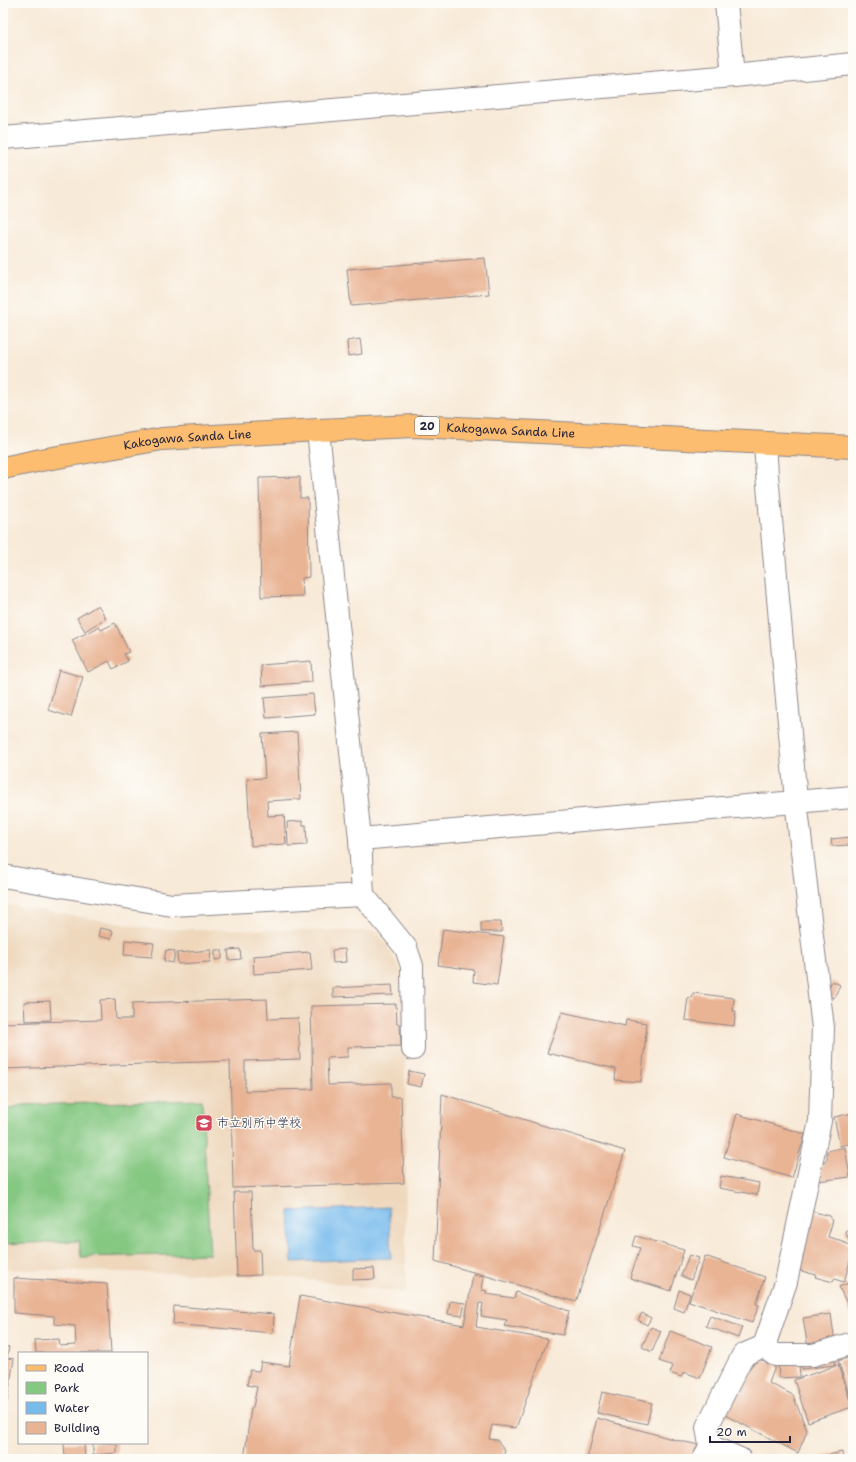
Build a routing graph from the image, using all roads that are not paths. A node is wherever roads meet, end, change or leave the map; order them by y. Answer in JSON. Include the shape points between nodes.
{"nodes":[{"id":1,"x":726,"y":3,"type":"edge"},
{"id":2,"x":853,"y":64,"type":"edge"},
{"id":3,"x":733,"y":76,"type":"junction"},
{"id":4,"x":3,"y":138,"type":"edge"},
{"id":5,"x":318,"y":430,"type":"junction"},
{"id":6,"x":765,"y":443,"type":"junction"},
{"id":7,"x":853,"y":447,"type":"edge"},
{"id":8,"x":3,"y":468,"type":"edge"},
{"id":9,"x":853,"y":797,"type":"edge"},
{"id":10,"x":796,"y":801,"type":"junction"},
{"id":11,"x":360,"y":839,"type":"junction"},
{"id":12,"x":3,"y":876,"type":"edge"},
{"id":13,"x":363,"y":895,"type":"junction"},
{"id":14,"x":413,"y":1049,"type":"dead end"},
{"id":15,"x":853,"y":1343,"type":"edge"},
{"id":16,"x":764,"y":1346,"type":"junction"},
{"id":17,"x":707,"y":1453,"type":"edge"},
{"id":18,"x":740,"y":1459,"type":"edge"}],
"edges":[{"from":1,"to":3,"type":"street"},
{"from":2,"to":3,"type":"street"},
{"from":3,"to":4,"type":"street"},
{"from":5,"to":6,"type":"main road","name":"Kakogawa Sanda Line","number":"20","via":[[416,426]]},
{"from":5,"to":8,"type":"main road","name":"Kakogawa Sanda Line","number":"20","via":[[162,439]]},
{"from":5,"to":11,"type":"street"},
{"from":6,"to":7,"type":"main road","name":"Kakogawa Sanda Line","number":"20"},
{"from":6,"to":10,"type":"street"},
{"from":9,"to":10,"type":"street"},
{"from":10,"to":11,"type":"street"},
{"from":10,"to":16,"type":"street","via":[[823,1028],[820,1121],[786,1282]]},
{"from":11,"to":13,"type":"street"},
{"from":12,"to":13,"type":"street","via":[[172,905]]},
{"from":13,"to":14,"type":"street","via":[[406,948],[412,966]]},
{"from":15,"to":16,"type":"street","via":[[813,1355],[775,1355]]},
{"from":16,"to":17,"type":"street","via":[[743,1355],[707,1427]]},
{"from":17,"to":18,"type":"street"}]}
